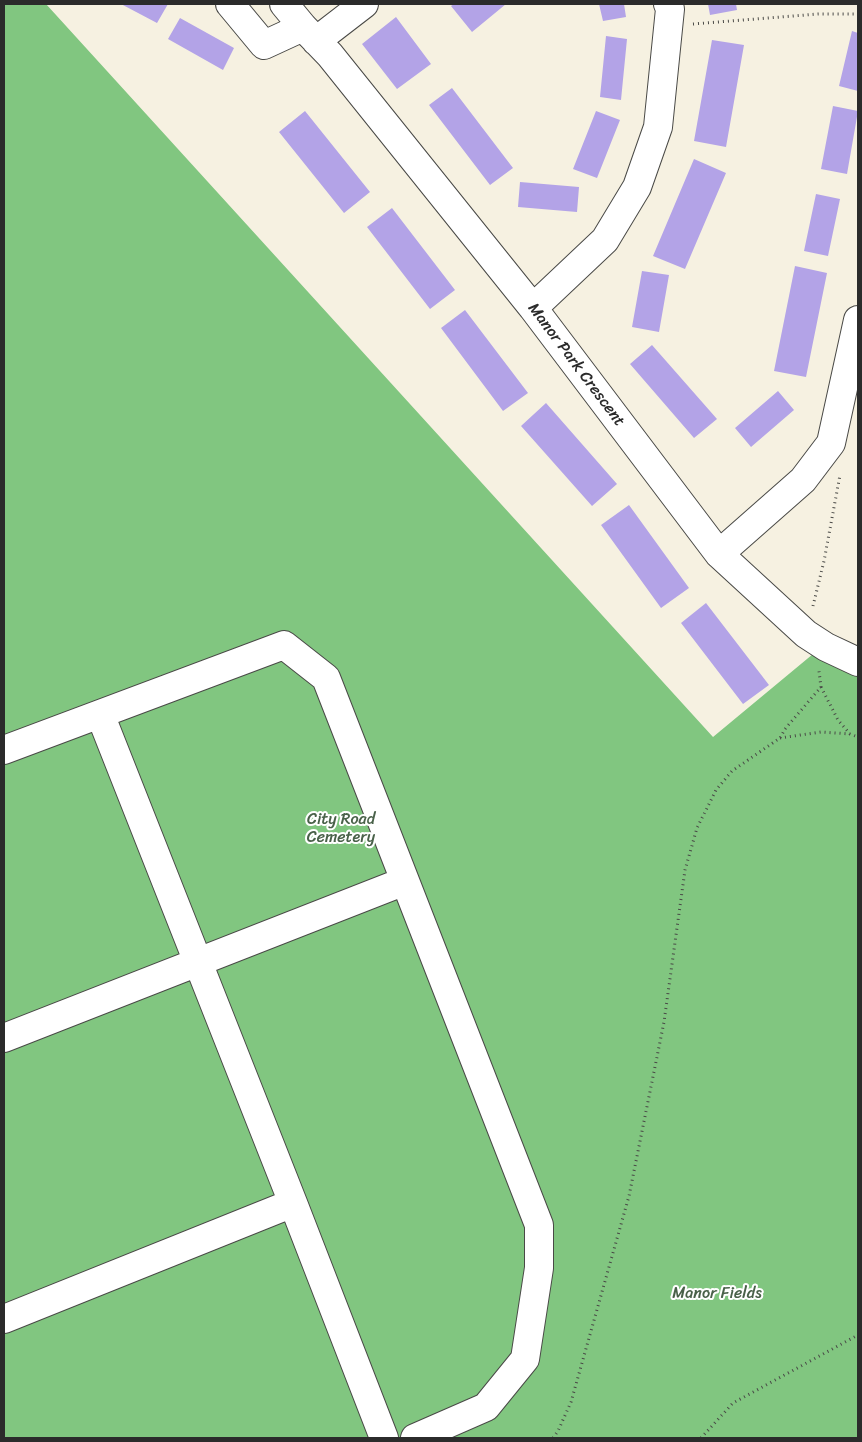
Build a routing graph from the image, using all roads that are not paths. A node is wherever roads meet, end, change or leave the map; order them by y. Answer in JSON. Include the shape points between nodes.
{"nodes":[{"id":1,"x":230,"y":4,"type":"edge"},
{"id":2,"x":284,"y":4,"type":"edge"},
{"id":3,"x":364,"y":4,"type":"edge"},
{"id":4,"x":668,"y":15,"type":"edge"},
{"id":5,"x":310,"y":34,"type":"junction"},
{"id":6,"x":533,"y":308,"type":"junction"},
{"id":7,"x":858,"y":320,"type":"edge"},
{"id":8,"x":719,"y":554,"type":"junction"},
{"id":9,"x":858,"y":662,"type":"edge"},
{"id":10,"x":100,"y":714,"type":"junction"},
{"id":11,"x":4,"y":750,"type":"edge"},
{"id":12,"x":405,"y":881,"type":"junction"},
{"id":13,"x":198,"y":961,"type":"junction"},
{"id":14,"x":4,"y":1038,"type":"edge"},
{"id":15,"x":293,"y":1203,"type":"junction"},
{"id":16,"x":4,"y":1319,"type":"edge"},
{"id":17,"x":384,"y":1438,"type":"edge"},
{"id":18,"x":414,"y":1438,"type":"edge"}],
"edges":[{"from":1,"to":5,"type":"street","via":[[264,44]]},
{"from":2,"to":5,"type":"street","name":"Manor Park Crescent"},
{"from":3,"to":5,"type":"street"},
{"from":4,"to":6,"type":"street","via":[[658,127],[637,188],[606,240]]},
{"from":5,"to":6,"type":"street","name":"Manor Park Crescent"},
{"from":6,"to":8,"type":"street","name":"Manor Park Crescent"},
{"from":7,"to":8,"type":"street","via":[[831,443],[803,480]]},
{"from":8,"to":9,"type":"street","name":"Manor Park Crescent","via":[[816,641]]},
{"from":10,"to":11,"type":"street"},
{"from":10,"to":12,"type":"street","via":[[284,645],[326,678]]},
{"from":10,"to":13,"type":"street"},
{"from":12,"to":13,"type":"street"},
{"from":12,"to":18,"type":"street","via":[[540,1225],[539,1268],[525,1359],[486,1407]]},
{"from":13,"to":14,"type":"street"},
{"from":13,"to":15,"type":"street"},
{"from":15,"to":16,"type":"street"},
{"from":15,"to":17,"type":"street"}]}
